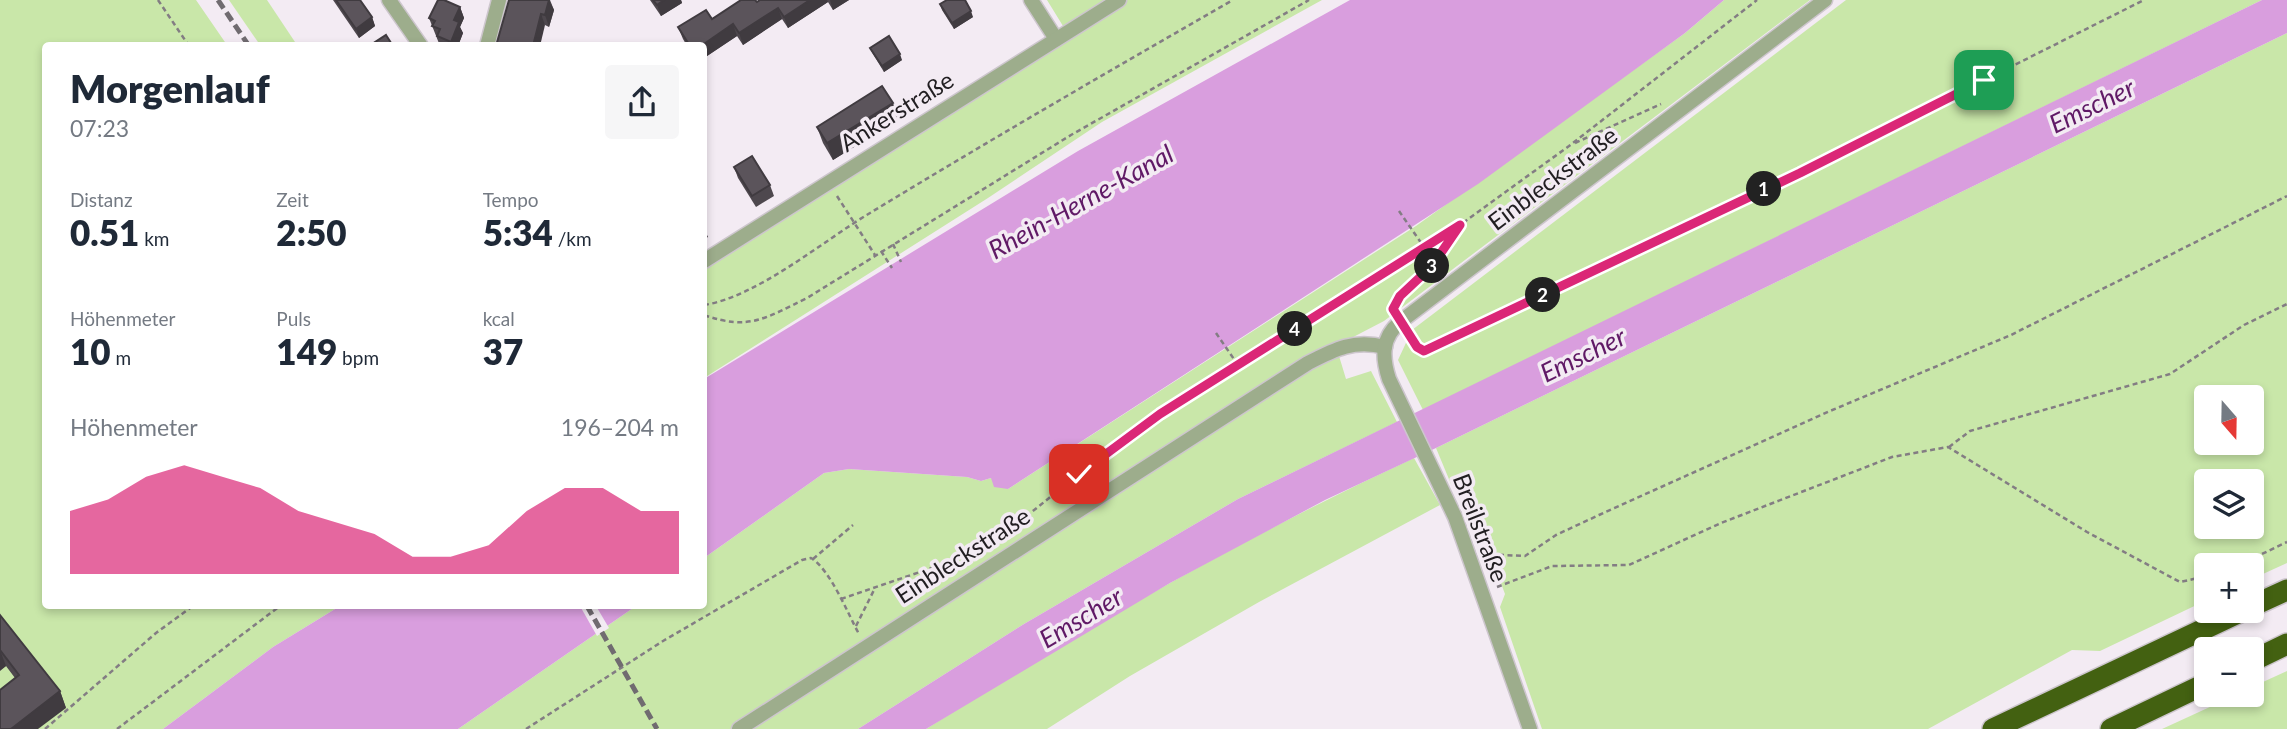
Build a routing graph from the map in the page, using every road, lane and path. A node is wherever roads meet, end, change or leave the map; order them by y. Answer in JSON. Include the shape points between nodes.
{"nodes":[{"id":1,"x":158,"y":0,"type":"edge"},
{"id":2,"x":389,"y":0,"type":"edge"},
{"id":3,"x":499,"y":0,"type":"edge"},
{"id":4,"x":1031,"y":0,"type":"edge"},
{"id":5,"x":1119,"y":0,"type":"edge"},
{"id":6,"x":1233,"y":0,"type":"edge"},
{"id":7,"x":1309,"y":0,"type":"edge"},
{"id":8,"x":1757,"y":0,"type":"edge"},
{"id":9,"x":1825,"y":0,"type":"edge"},
{"id":10,"x":2144,"y":0,"type":"edge"},
{"id":11,"x":1056,"y":39,"type":"junction"},
{"id":12,"x":186,"y":42,"type":"edge"},
{"id":13,"x":418,"y":42,"type":"edge"},
{"id":14,"x":488,"y":42,"type":"edge"},
{"id":15,"x":1685,"y":107,"type":"junction"},
{"id":16,"x":1569,"y":146,"type":"junction"},
{"id":17,"x":828,"y":182,"type":"junction"},
{"id":18,"x":2287,"y":197,"type":"edge"},
{"id":19,"x":1399,"y":211,"type":"dead end"},
{"id":20,"x":855,"y":222,"type":"junction"},
{"id":21,"x":1460,"y":225,"type":"junction"},
{"id":22,"x":893,"y":244,"type":"junction"},
{"id":23,"x":1424,"y":247,"type":"junction"},
{"id":24,"x":881,"y":251,"type":"junction"},
{"id":25,"x":875,"y":255,"type":"junction"},
{"id":26,"x":707,"y":259,"type":"edge"},
{"id":27,"x":901,"y":262,"type":"dead end"},
{"id":28,"x":892,"y":268,"type":"dead end"},
{"id":29,"x":2287,"y":303,"type":"edge"},
{"id":30,"x":707,"y":305,"type":"edge"},
{"id":31,"x":707,"y":316,"type":"edge"},
{"id":32,"x":1400,"y":323,"type":"junction"},
{"id":33,"x":1216,"y":333,"type":"dead end"},
{"id":34,"x":1385,"y":347,"type":"junction"},
{"id":35,"x":1238,"y":365,"type":"junction"},
{"id":36,"x":1948,"y":447,"type":"junction"},
{"id":37,"x":853,"y":525,"type":"dead end"},
{"id":38,"x":2287,"y":542,"type":"edge"},
{"id":39,"x":2264,"y":553,"type":"edge"},
{"id":40,"x":1468,"y":554,"type":"junction"},
{"id":41,"x":813,"y":559,"type":"junction"},
{"id":42,"x":2194,"y":579,"type":"edge"},
{"id":43,"x":876,"y":588,"type":"junction"},
{"id":44,"x":2287,"y":590,"type":"edge"},
{"id":45,"x":1481,"y":594,"type":"junction"},
{"id":46,"x":841,"y":599,"type":"junction"},
{"id":47,"x":2264,"y":601,"type":"edge"},
{"id":48,"x":189,"y":609,"type":"edge"},
{"id":49,"x":276,"y":609,"type":"edge"},
{"id":50,"x":2217,"y":623,"type":"edge"},
{"id":51,"x":856,"y":627,"type":"junction"},
{"id":52,"x":2287,"y":644,"type":"edge"},
{"id":53,"x":865,"y":646,"type":"junction"},
{"id":54,"x":2264,"y":655,"type":"edge"},
{"id":55,"x":2194,"y":689,"type":"edge"},
{"id":56,"x":45,"y":729,"type":"edge"},
{"id":57,"x":117,"y":729,"type":"edge"},
{"id":58,"x":526,"y":729,"type":"edge"},
{"id":59,"x":739,"y":729,"type":"edge"},
{"id":60,"x":1530,"y":729,"type":"edge"},
{"id":61,"x":1993,"y":729,"type":"edge"},
{"id":62,"x":2111,"y":729,"type":"edge"}],
"edges":[{"from":1,"to":12,"type":"path"},
{"from":2,"to":13,"type":"street"},
{"from":3,"to":14,"type":"street"},
{"from":4,"to":11,"type":"street"},
{"from":5,"to":11,"type":"street","name":"Ankerstraße"},
{"from":6,"to":20,"type":"path"},
{"from":7,"to":22,"type":"path","via":[[1071,135]]},
{"from":8,"to":16,"type":"path"},
{"from":9,"to":15,"type":"street","name":"Einbleckstraße"},
{"from":10,"to":32,"type":"path","via":[[1800,173],[1424,351]]},
{"from":11,"to":17,"type":"street","name":"Ankerstraße"},
{"from":15,"to":16,"type":"path","via":[[1673,98]]},
{"from":15,"to":32,"type":"street","name":"Einbleckstraße"},
{"from":16,"to":21,"type":"path"},
{"from":17,"to":20,"type":"path"},
{"from":17,"to":26,"type":"street","name":"Ankerstraße"},
{"from":18,"to":40,"type":"path","via":[[2011,335],[1599,515],[1525,556]]},
{"from":19,"to":23,"type":"path"},
{"from":20,"to":25,"type":"path"},
{"from":20,"to":30,"type":"path","via":[[761,282]]},
{"from":21,"to":23,"type":"path"},
{"from":21,"to":32,"type":"path","via":[[1432,266],[1395,302],[1393,309]]},
{"from":22,"to":24,"type":"path"},
{"from":22,"to":27,"type":"path"},
{"from":23,"to":35,"type":"path"},
{"from":24,"to":25,"type":"path"},
{"from":24,"to":28,"type":"path"},
{"from":25,"to":31,"type":"path","via":[[769,316],[737,323]]},
{"from":29,"to":36,"type":"path","via":[[2170,374],[1970,431]]},
{"from":32,"to":34,"type":"street","name":"Einbleckstraße","via":[[1389,332]]},
{"from":33,"to":35,"type":"path"},
{"from":34,"to":40,"type":"street","name":"Breilstraße","via":[[1385,366]]},
{"from":34,"to":53,"type":"street","name":"Einbleckstraße","via":[[1358,343],[1308,363]]},
{"from":35,"to":43,"type":"path","via":[[1160,414],[990,541],[952,561]]},
{"from":36,"to":42,"type":"path","via":[[2087,532],[2180,582]]},
{"from":36,"to":45,"type":"path","via":[[1892,457],[1721,523],[1629,565],[1552,566]]},
{"from":37,"to":41,"type":"path"},
{"from":38,"to":39,"type":"path"},
{"from":40,"to":45,"type":"street","name":"Breilstraße"},
{"from":41,"to":46,"type":"path"},
{"from":41,"to":58,"type":"path","via":[[794,563],[757,584]]},
{"from":43,"to":46,"type":"path"},
{"from":43,"to":51,"type":"path"},
{"from":44,"to":47,"type":"highway"},
{"from":45,"to":60,"type":"street","name":"Breilstraße"},
{"from":46,"to":51,"type":"path"},
{"from":48,"to":56,"type":"path"},
{"from":49,"to":57,"type":"path"},
{"from":50,"to":61,"type":"highway"},
{"from":51,"to":53,"type":"path"},
{"from":52,"to":54,"type":"highway"},
{"from":53,"to":59,"type":"street","name":"Einbleckstraße"},
{"from":55,"to":62,"type":"highway"}]}
